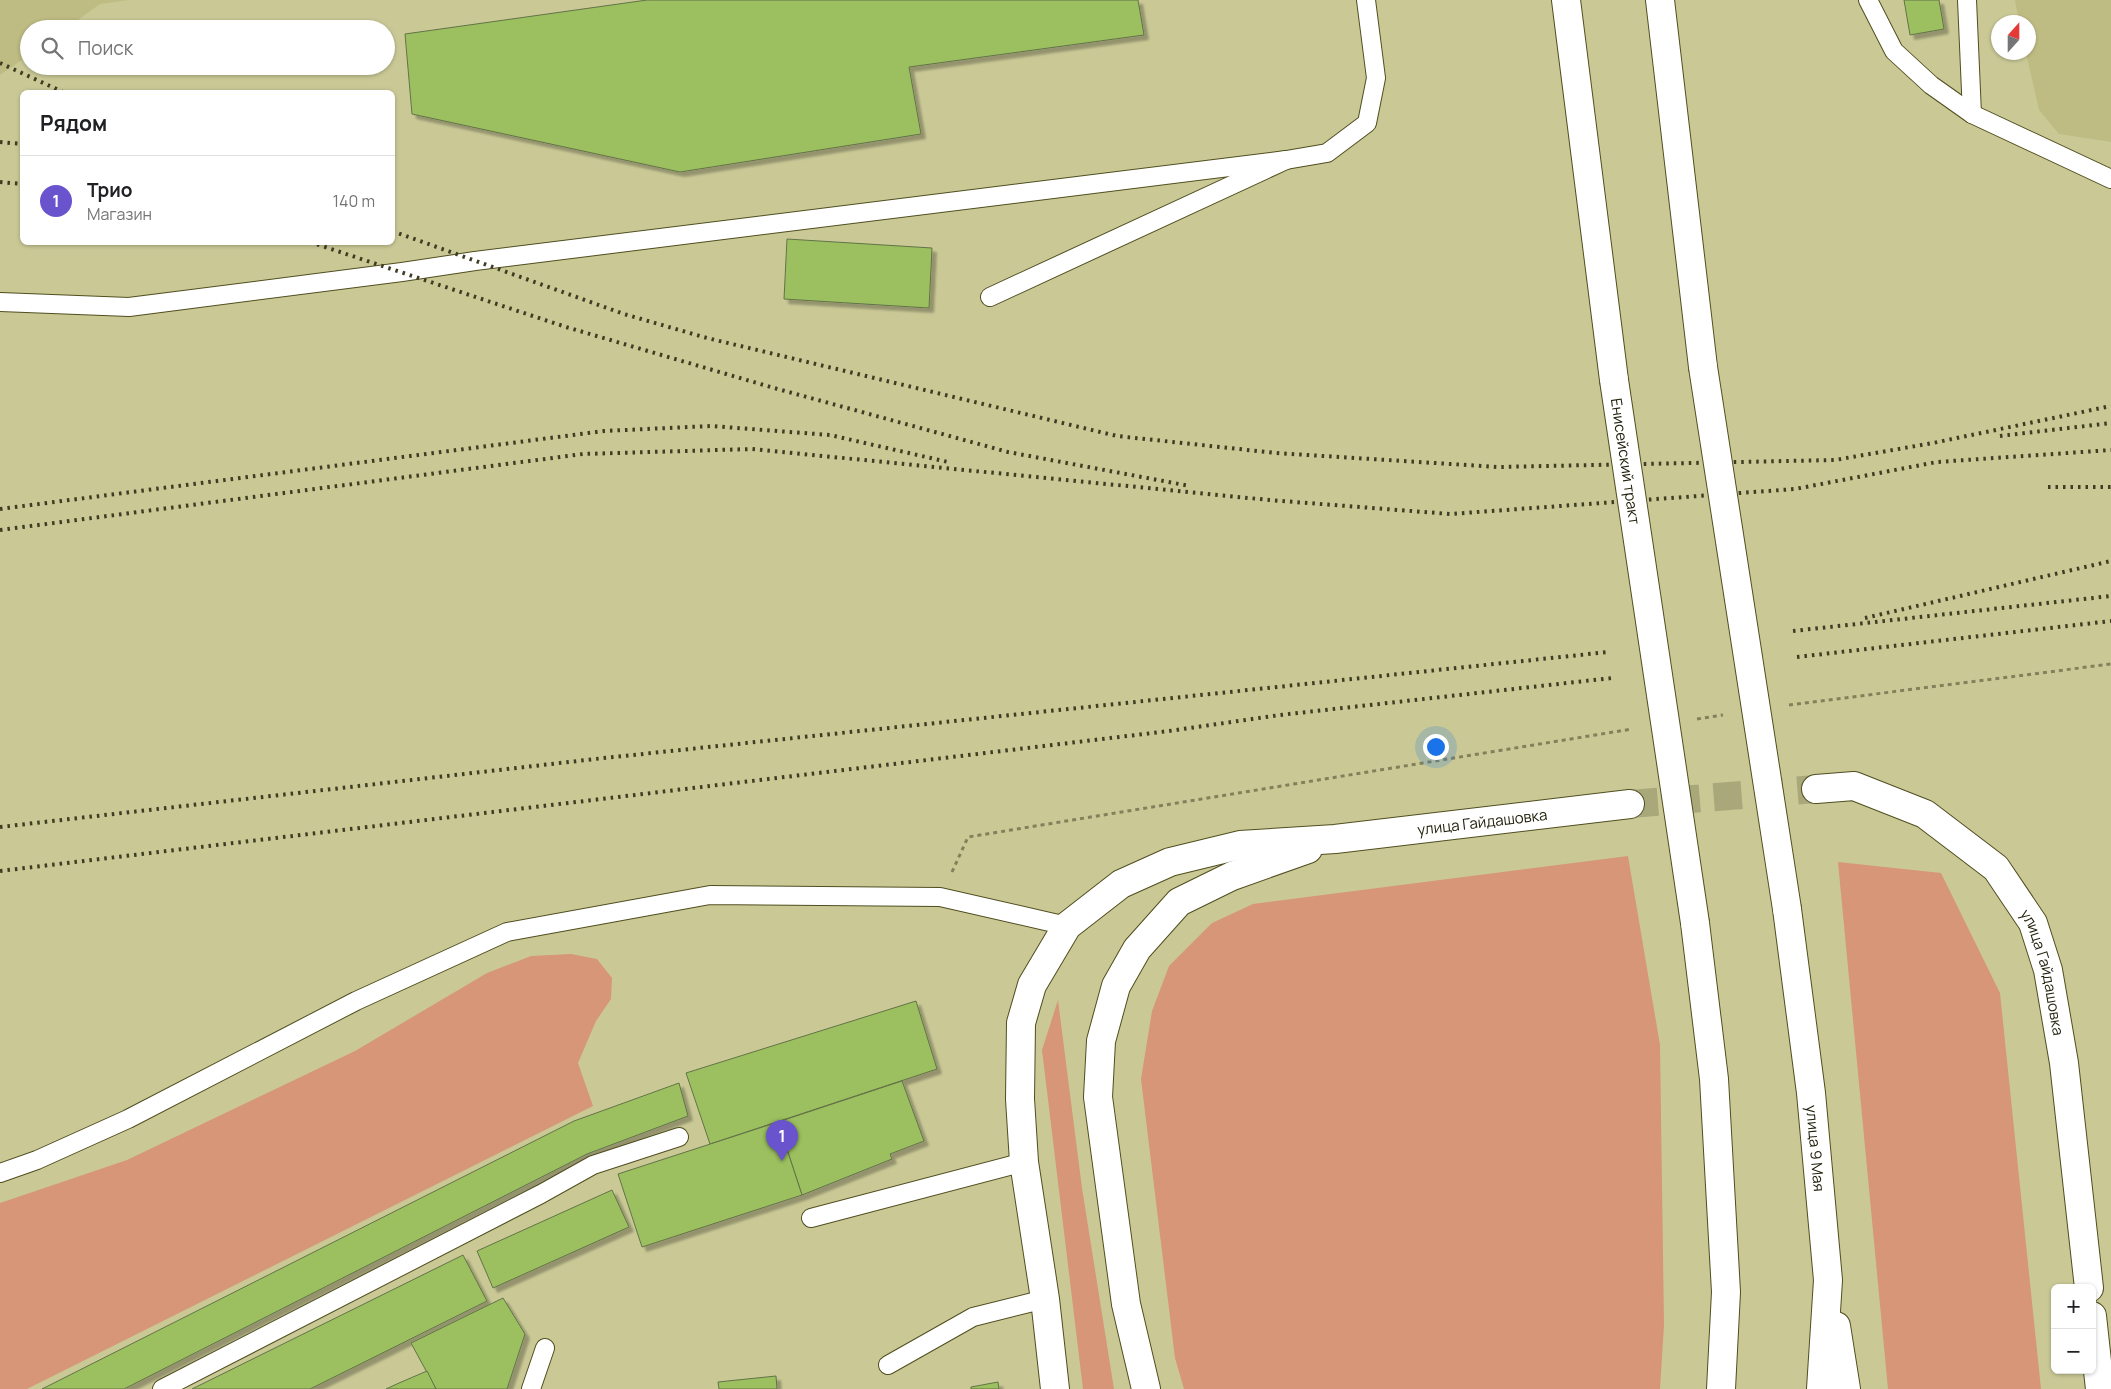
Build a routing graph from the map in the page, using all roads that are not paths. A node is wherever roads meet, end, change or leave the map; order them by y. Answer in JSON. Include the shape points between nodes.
{"nodes":[{"id":1,"x":1366,"y":0,"type":"edge"},
{"id":2,"x":1566,"y":0,"type":"edge"},
{"id":3,"x":1660,"y":0,"type":"edge"},
{"id":4,"x":1868,"y":0,"type":"edge"},
{"id":5,"x":1967,"y":0,"type":"edge"},
{"id":6,"x":1972,"y":114,"type":"junction"},
{"id":7,"x":1286,"y":160,"type":"junction"},
{"id":8,"x":2111,"y":180,"type":"edge"},
{"id":9,"x":990,"y":297,"type":"dead end"},
{"id":10,"x":0,"y":302,"type":"edge"},
{"id":11,"x":1816,"y":789,"type":"tunnel mouth"},
{"id":12,"x":1630,"y":804,"type":"tunnel mouth"},
{"id":13,"x":1335,"y":839,"type":"junction"},
{"id":14,"x":1067,"y":926,"type":"junction"},
{"id":15,"x":679,"y":1137,"type":"dead end"},
{"id":16,"x":1024,"y":1162,"type":"junction"},
{"id":17,"x":0,"y":1173,"type":"edge"},
{"id":18,"x":811,"y":1218,"type":"dead end"},
{"id":19,"x":1828,"y":1280,"type":"junction"},
{"id":20,"x":2089,"y":1284,"type":"edge"},
{"id":21,"x":1045,"y":1299,"type":"junction"},
{"id":22,"x":2093,"y":1329,"type":"edge"},
{"id":23,"x":545,"y":1348,"type":"dead end"},
{"id":24,"x":888,"y":1365,"type":"dead end"},
{"id":25,"x":162,"y":1389,"type":"edge"},
{"id":26,"x":531,"y":1389,"type":"edge"},
{"id":27,"x":1055,"y":1389,"type":"edge"},
{"id":28,"x":1146,"y":1389,"type":"edge"},
{"id":29,"x":1721,"y":1389,"type":"edge"},
{"id":30,"x":1821,"y":1389,"type":"edge"},
{"id":31,"x":1846,"y":1389,"type":"edge"},
{"id":32,"x":2100,"y":1389,"type":"edge"}],
"edges":[{"from":1,"to":7,"type":"lane","via":[[1376,78],[1367,123],[1327,153]]},
{"from":2,"to":29,"type":"main road","name":"Енисейский тракт","bridge":true,"via":[[1614,380],[1695,923],[1714,1079],[1726,1282]]},
{"from":3,"to":19,"type":"main road","name":"улица 9 Мая","bridge":true,"via":[[1703,367],[1787,909],[1811,1093]]},
{"from":4,"to":6,"type":"lane","via":[[1894,52],[1931,85]]},
{"from":5,"to":6,"type":"lane"},
{"from":6,"to":8,"type":"lane"},
{"from":7,"to":9,"type":"lane"},
{"from":7,"to":10,"type":"lane","via":[[129,307]]},
{"from":11,"to":20,"type":"main road","name":"улица Гайдашовка","via":[[1854,786],[1925,814],[1996,868],[2033,924],[2048,970],[2064,1062]]},
{"from":12,"to":13,"type":"main road","name":"улица Гайдашовка"},
{"from":13,"to":14,"type":"main road","via":[[1240,844],[1170,862],[1121,884]]},
{"from":13,"to":28,"type":"main road","via":[[1232,876],[1179,902],[1137,948],[1116,986],[1101,1041],[1098,1096],[1126,1304]]},
{"from":14,"to":16,"type":"main road","via":[[1032,985],[1021,1023],[1020,1099]]},
{"from":14,"to":17,"type":"lane","via":[[940,897],[710,895],[507,932],[356,1001],[128,1119]]},
{"from":15,"to":25,"type":"lane","via":[[593,1165]]},
{"from":16,"to":18,"type":"lane"},
{"from":16,"to":21,"type":"main road"},
{"from":19,"to":30,"type":"main road","name":"улица 9 Мая"},
{"from":19,"to":31,"type":"main road"},
{"from":21,"to":24,"type":"lane","via":[[973,1317]]},
{"from":21,"to":27,"type":"main road"},
{"from":22,"to":32,"type":"main road"},
{"from":23,"to":26,"type":"lane"}]}
